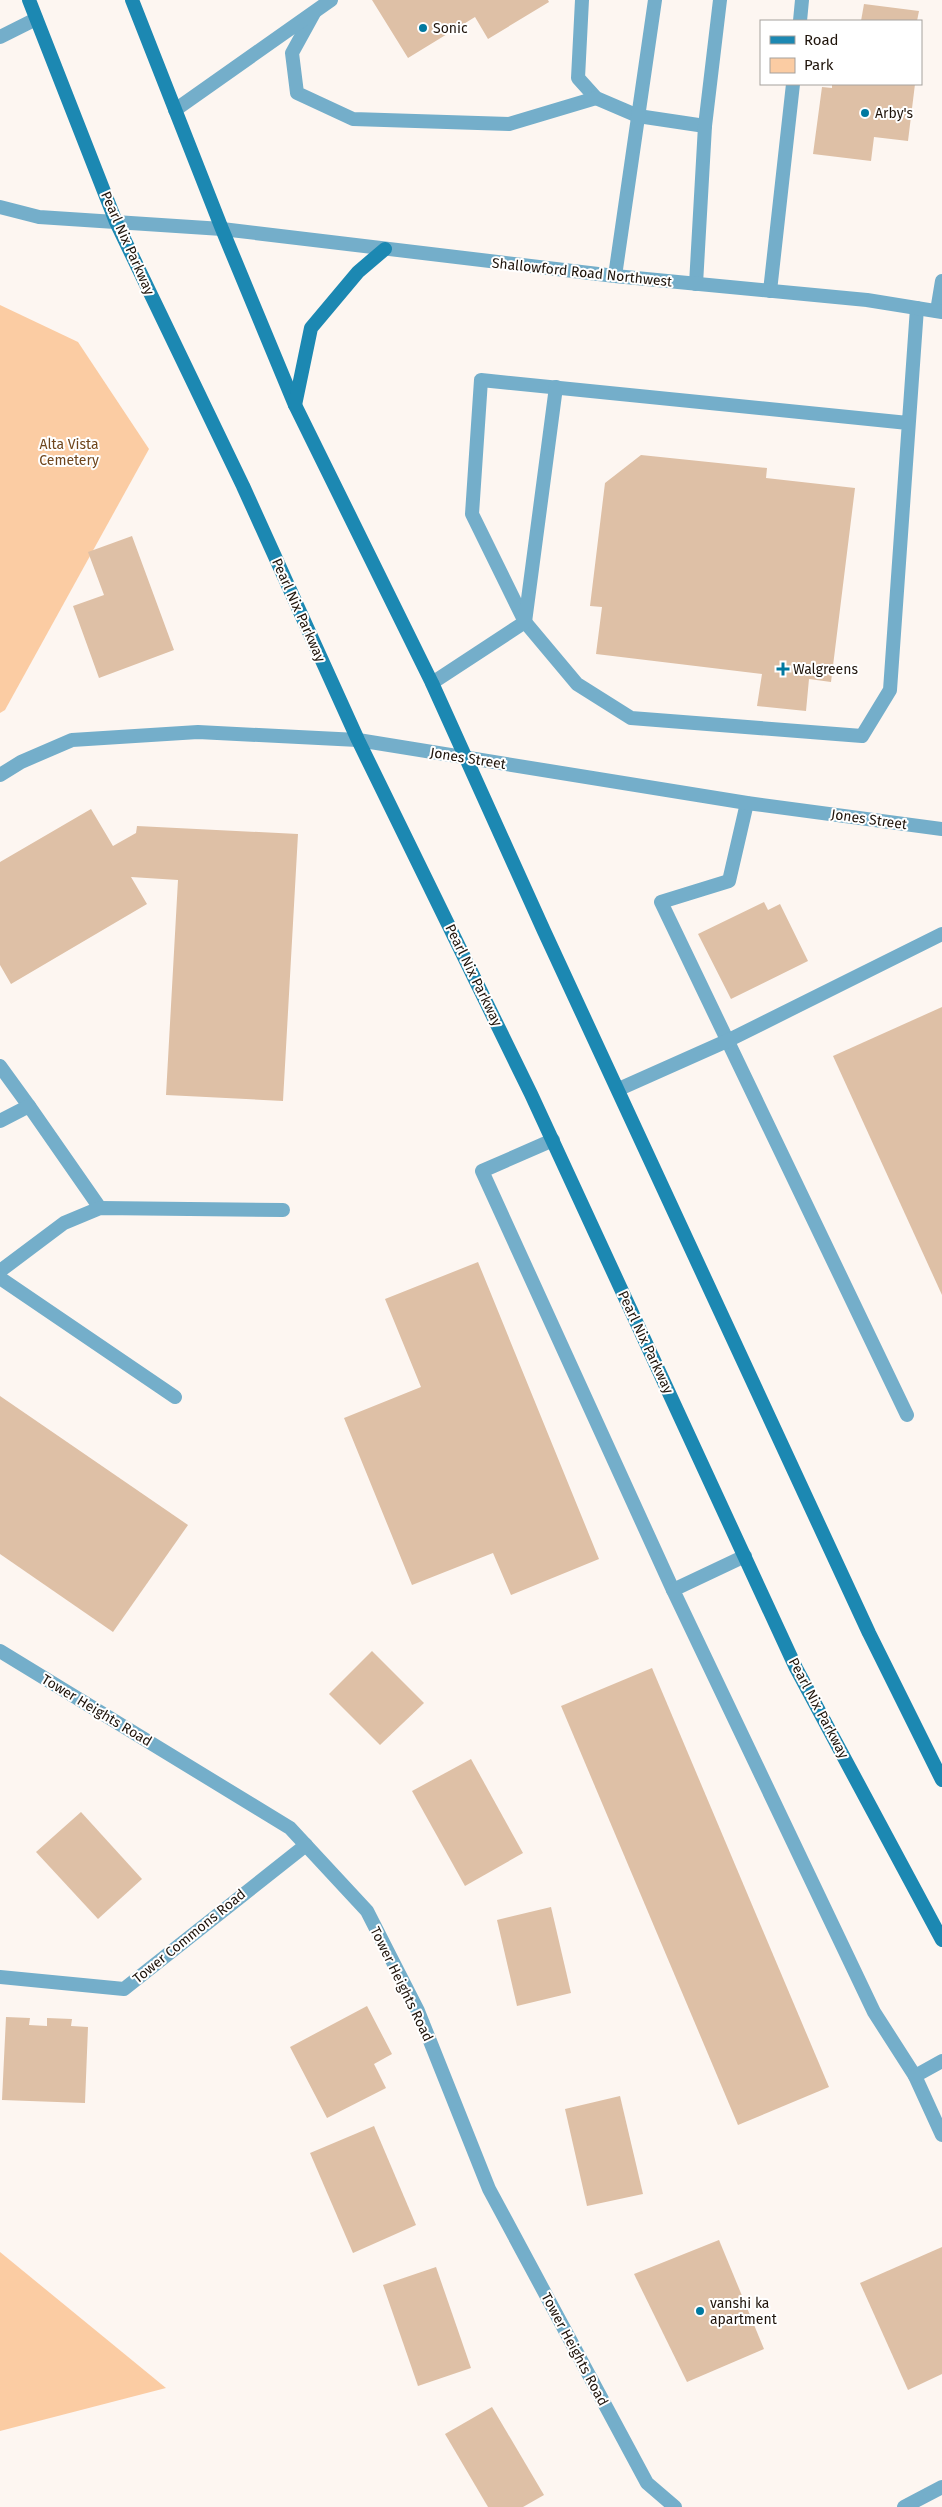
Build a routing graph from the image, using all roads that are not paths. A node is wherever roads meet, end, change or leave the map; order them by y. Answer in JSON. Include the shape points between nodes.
{"nodes":[{"id":1,"x":29,"y":0,"type":"edge"},
{"id":2,"x":132,"y":0,"type":"edge"},
{"id":3,"x":331,"y":0,"type":"edge"},
{"id":4,"x":582,"y":0,"type":"edge"},
{"id":5,"x":654,"y":0,"type":"edge"},
{"id":6,"x":720,"y":0,"type":"edge"},
{"id":7,"x":802,"y":0,"type":"edge"},
{"id":8,"x":314,"y":13,"type":"junction"},
{"id":9,"x":36,"y":19,"type":"junction"},
{"id":10,"x":800,"y":20,"type":"edge"},
{"id":11,"x":0,"y":37,"type":"edge"},
{"id":12,"x":793,"y":85,"type":"edge"},
{"id":13,"x":596,"y":98,"type":"junction"},
{"id":14,"x":176,"y":110,"type":"junction"},
{"id":15,"x":638,"y":116,"type":"junction"},
{"id":16,"x":705,"y":126,"type":"junction"},
{"id":17,"x":0,"y":207,"type":"edge"},
{"id":18,"x":116,"y":222,"type":"junction"},
{"id":19,"x":222,"y":229,"type":"junction"},
{"id":20,"x":385,"y":249,"type":"junction"},
{"id":21,"x":615,"y":276,"type":"junction"},
{"id":22,"x":942,"y":281,"type":"edge"},
{"id":23,"x":696,"y":284,"type":"junction"},
{"id":24,"x":770,"y":291,"type":"junction"},
{"id":25,"x":917,"y":308,"type":"junction"},
{"id":26,"x":940,"y":311,"type":"edge"},
{"id":27,"x":556,"y":387,"type":"junction"},
{"id":28,"x":295,"y":405,"type":"junction"},
{"id":29,"x":908,"y":423,"type":"junction"},
{"id":30,"x":525,"y":622,"type":"junction"},
{"id":31,"x":432,"y":683,"type":"junction"},
{"id":32,"x":358,"y":740,"type":"junction"},
{"id":33,"x":466,"y":758,"type":"junction"},
{"id":34,"x":0,"y":775,"type":"edge"},
{"id":35,"x":747,"y":802,"type":"junction"},
{"id":36,"x":942,"y":828,"type":"edge"},
{"id":37,"x":942,"y":934,"type":"edge"},
{"id":38,"x":729,"y":1040,"type":"junction"},
{"id":39,"x":0,"y":1066,"type":"edge"},
{"id":40,"x":619,"y":1089,"type":"junction"},
{"id":41,"x":29,"y":1106,"type":"junction"},
{"id":42,"x":0,"y":1121,"type":"edge"},
{"id":43,"x":553,"y":1140,"type":"junction"},
{"id":44,"x":100,"y":1208,"type":"junction"},
{"id":45,"x":283,"y":1210,"type":"dead end"},
{"id":46,"x":0,"y":1271,"type":"edge"},
{"id":47,"x":0,"y":1278,"type":"edge"},
{"id":48,"x":175,"y":1397,"type":"dead end"},
{"id":49,"x":907,"y":1415,"type":"dead end"},
{"id":50,"x":745,"y":1556,"type":"junction"},
{"id":51,"x":673,"y":1590,"type":"junction"},
{"id":52,"x":0,"y":1651,"type":"edge"},
{"id":53,"x":942,"y":1780,"type":"edge"},
{"id":54,"x":306,"y":1845,"type":"junction"},
{"id":55,"x":942,"y":1940,"type":"edge"},
{"id":56,"x":0,"y":1977,"type":"edge"},
{"id":57,"x":942,"y":2061,"type":"edge"},
{"id":58,"x":915,"y":2076,"type":"junction"},
{"id":59,"x":942,"y":2135,"type":"edge"},
{"id":60,"x":942,"y":2487,"type":"edge"},
{"id":61,"x":675,"y":2507,"type":"edge"},
{"id":62,"x":904,"y":2507,"type":"edge"}],
"edges":[{"from":1,"to":9,"type":"main road","name":"Pearl Nix Parkway"},
{"from":2,"to":14,"type":"main road"},
{"from":3,"to":8,"type":"street"},
{"from":4,"to":13,"type":"street","via":[[578,78]]},
{"from":5,"to":15,"type":"street"},
{"from":6,"to":16,"type":"street"},
{"from":7,"to":10,"type":"street"},
{"from":8,"to":13,"type":"street","via":[[292,54],[297,93],[353,119],[509,124]]},
{"from":8,"to":14,"type":"street"},
{"from":9,"to":11,"type":"street"},
{"from":9,"to":18,"type":"main road","name":"Pearl Nix Parkway"},
{"from":12,"to":24,"type":"street"},
{"from":13,"to":15,"type":"street"},
{"from":14,"to":19,"type":"main road"},
{"from":15,"to":16,"type":"street"},
{"from":15,"to":21,"type":"street"},
{"from":16,"to":23,"type":"street"},
{"from":17,"to":18,"type":"street","name":"Shallowford Road Northwest","via":[[39,217]]},
{"from":18,"to":19,"type":"street","name":"Shallowford Road Northwest"},
{"from":18,"to":32,"type":"main road","name":"Pearl Nix Parkway","via":[[239,478]]},
{"from":19,"to":20,"type":"street","name":"Shallowford Road Northwest"},
{"from":19,"to":28,"type":"main road"},
{"from":20,"to":21,"type":"street","name":"Shallowford Road Northwest"},
{"from":20,"to":28,"type":"main road","via":[[358,272],[311,328]]},
{"from":21,"to":23,"type":"street","name":"Shallowford Road Northwest"},
{"from":22,"to":26,"type":"street"},
{"from":23,"to":24,"type":"street","name":"Shallowford Road Northwest"},
{"from":24,"to":25,"type":"street","name":"Shallowford Road Northwest"},
{"from":25,"to":26,"type":"street","name":"Shallowford Road Northwest"},
{"from":25,"to":29,"type":"street"},
{"from":27,"to":29,"type":"street"},
{"from":27,"to":30,"type":"street"},
{"from":27,"to":30,"type":"street","via":[[481,380],[472,514]]},
{"from":28,"to":31,"type":"main road"},
{"from":29,"to":30,"type":"street","via":[[890,690],[862,736],[631,718],[577,684]]},
{"from":30,"to":31,"type":"street"},
{"from":31,"to":33,"type":"main road"},
{"from":32,"to":33,"type":"street","name":"Jones Street"},
{"from":32,"to":34,"type":"street","name":"Jones Street","via":[[198,732],[72,740],[21,762]]},
{"from":32,"to":43,"type":"main road","name":"Pearl Nix Parkway"},
{"from":33,"to":35,"type":"street","name":"Jones Street"},
{"from":33,"to":40,"type":"main road"},
{"from":35,"to":36,"type":"street","name":"Jones Street"},
{"from":35,"to":38,"type":"street","via":[[729,881],[661,902]]},
{"from":37,"to":38,"type":"street"},
{"from":38,"to":40,"type":"street"},
{"from":38,"to":49,"type":"street"},
{"from":39,"to":41,"type":"street"},
{"from":40,"to":53,"type":"main road","via":[[865,1624]]},
{"from":41,"to":42,"type":"street"},
{"from":41,"to":44,"type":"street"},
{"from":43,"to":50,"type":"main road","name":"Pearl Nix Parkway"},
{"from":43,"to":51,"type":"street","via":[[482,1171]]},
{"from":44,"to":45,"type":"street"},
{"from":44,"to":46,"type":"street","via":[[64,1223]]},
{"from":47,"to":48,"type":"street"},
{"from":50,"to":51,"type":"street"},
{"from":50,"to":55,"type":"main road","name":"Pearl Nix Parkway","via":[[796,1668]]},
{"from":51,"to":58,"type":"street","via":[[874,2012]]},
{"from":52,"to":54,"type":"street","name":"Tower Heights Road","via":[[290,1828]]},
{"from":54,"to":56,"type":"street","name":"Tower Commons Road","via":[[124,1989]]},
{"from":54,"to":61,"type":"street","name":"Tower Heights Road","via":[[367,1911],[418,2011],[489,2189],[647,2484]]},
{"from":57,"to":58,"type":"street"},
{"from":58,"to":59,"type":"street"},
{"from":60,"to":62,"type":"street"}]}
